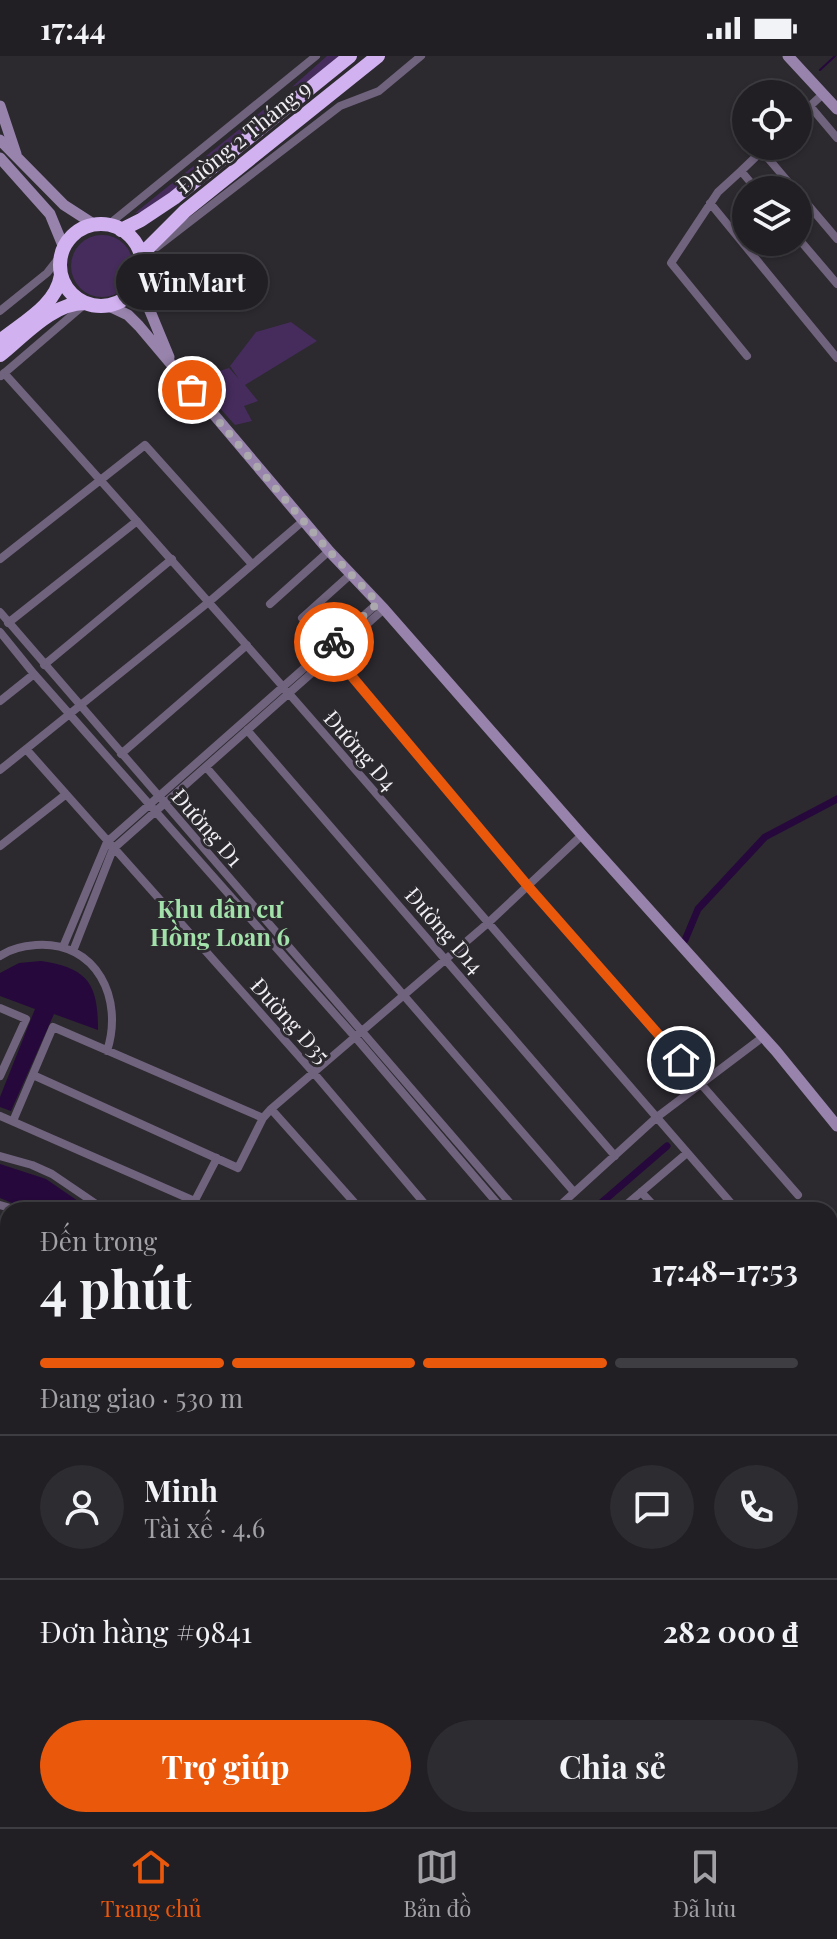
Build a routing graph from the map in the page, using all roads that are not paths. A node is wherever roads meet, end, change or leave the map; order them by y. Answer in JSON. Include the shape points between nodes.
{"nodes":[{"id":1,"x":316,"y":56,"type":"edge"},
{"id":2,"x":350,"y":56,"type":"edge"},
{"id":3,"x":378,"y":56,"type":"edge"},
{"id":4,"x":421,"y":56,"type":"edge"},
{"id":5,"x":795,"y":58,"type":"edge"},
{"id":6,"x":823,"y":94,"type":"junction"},
{"id":7,"x":812,"y":104,"type":"edge"},
{"id":8,"x":0,"y":106,"type":"edge"},
{"id":9,"x":812,"y":108,"type":"edge"},
{"id":10,"x":837,"y":109,"type":"edge"},
{"id":11,"x":837,"y":138,"type":"edge"},
{"id":12,"x":0,"y":140,"type":"edge"},
{"id":13,"x":16,"y":155,"type":"junction"},
{"id":14,"x":1,"y":160,"type":"edge"},
{"id":15,"x":753,"y":160,"type":"edge"},
{"id":16,"x":741,"y":171,"type":"junction"},
{"id":17,"x":745,"y":176,"type":"edge"},
{"id":18,"x":710,"y":203,"type":"junction"},
{"id":19,"x":812,"y":210,"type":"edge"},
{"id":20,"x":108,"y":227,"type":"junction"},
{"id":21,"x":837,"y":239,"type":"edge"},
{"id":22,"x":63,"y":251,"type":"junction"},
{"id":23,"x":812,"y":255,"type":"edge"},
{"id":24,"x":141,"y":258,"type":"junction"},
{"id":25,"x":61,"y":274,"type":"junction"},
{"id":26,"x":138,"y":282,"type":"junction"},
{"id":27,"x":837,"y":284,"type":"edge"},
{"id":28,"x":86,"y":303,"type":"junction"},
{"id":29,"x":107,"y":305,"type":"junction"},
{"id":30,"x":0,"y":311,"type":"edge"},
{"id":31,"x":0,"y":341,"type":"edge"},
{"id":32,"x":0,"y":355,"type":"edge"},
{"id":33,"x":747,"y":356,"type":"dead end"},
{"id":34,"x":837,"y":358,"type":"edge"},
{"id":35,"x":174,"y":368,"type":"junction"},
{"id":36,"x":2,"y":375,"type":"edge"},
{"id":37,"x":101,"y":480,"type":"junction"},
{"id":38,"x":137,"y":521,"type":"junction"},
{"id":39,"x":303,"y":521,"type":"junction"},
{"id":40,"x":329,"y":551,"type":"junction"},
{"id":41,"x":0,"y":559,"type":"edge"},
{"id":42,"x":172,"y":559,"type":"junction"},
{"id":43,"x":251,"y":563,"type":"junction"},
{"id":44,"x":351,"y":574,"type":"junction"},
{"id":45,"x":210,"y":601,"type":"junction"},
{"id":46,"x":270,"y":604,"type":"dead end"},
{"id":47,"x":381,"y":606,"type":"junction"},
{"id":48,"x":0,"y":612,"type":"edge"},
{"id":49,"x":302,"y":618,"type":"dead end"},
{"id":50,"x":8,"y":623,"type":"junction"},
{"id":51,"x":0,"y":632,"type":"edge"},
{"id":52,"x":247,"y":645,"type":"junction"},
{"id":53,"x":330,"y":651,"type":"junction"},
{"id":54,"x":44,"y":665,"type":"junction"},
{"id":55,"x":34,"y":674,"type":"junction"},
{"id":56,"x":285,"y":691,"type":"junction"},
{"id":57,"x":0,"y":701,"type":"edge"},
{"id":58,"x":80,"y":706,"type":"junction"},
{"id":59,"x":69,"y":714,"type":"junction"},
{"id":60,"x":247,"y":730,"type":"junction"},
{"id":61,"x":26,"y":749,"type":"junction"},
{"id":62,"x":121,"y":754,"type":"junction"},
{"id":63,"x":206,"y":767,"type":"junction"},
{"id":64,"x":0,"y":770,"type":"edge"},
{"id":65,"x":65,"y":795,"type":"junction"},
{"id":66,"x":160,"y":800,"type":"junction"},
{"id":67,"x":151,"y":808,"type":"junction"},
{"id":68,"x":582,"y":835,"type":"junction"},
{"id":69,"x":110,"y":845,"type":"junction"},
{"id":70,"x":0,"y":846,"type":"edge"},
{"id":71,"x":527,"y":885,"type":"junction"},
{"id":72,"x":488,"y":923,"type":"junction"},
{"id":73,"x":63,"y":947,"type":"junction"},
{"id":74,"x":73,"y":951,"type":"junction"},
{"id":75,"x":0,"y":956,"type":"edge"},
{"id":76,"x":446,"y":959,"type":"junction"},
{"id":77,"x":405,"y":995,"type":"junction"},
{"id":78,"x":0,"y":1008,"type":"edge"},
{"id":79,"x":363,"y":1031,"type":"junction"},
{"id":80,"x":763,"y":1037,"type":"junction"},
{"id":81,"x":356,"y":1038,"type":"junction"},
{"id":82,"x":107,"y":1051,"type":"junction"},
{"id":83,"x":2,"y":1064,"type":"edge"},
{"id":84,"x":313,"y":1072,"type":"junction"},
{"id":85,"x":33,"y":1075,"type":"junction"},
{"id":86,"x":0,"y":1076,"type":"edge"},
{"id":87,"x":701,"y":1082,"type":"junction"},
{"id":88,"x":271,"y":1109,"type":"junction"},
{"id":89,"x":0,"y":1116,"type":"edge"},
{"id":90,"x":657,"y":1117,"type":"junction"},
{"id":91,"x":263,"y":1118,"type":"junction"},
{"id":92,"x":13,"y":1121,"type":"junction"},
{"id":93,"x":837,"y":1126,"type":"edge"},
{"id":94,"x":687,"y":1153,"type":"junction"},
{"id":95,"x":0,"y":1156,"type":"edge"},
{"id":96,"x":615,"y":1156,"type":"junction"},
{"id":97,"x":217,"y":1158,"type":"junction"},
{"id":98,"x":574,"y":1192,"type":"junction"},
{"id":99,"x":641,"y":1192,"type":"junction"},
{"id":100,"x":798,"y":1195,"type":"dead end"},
{"id":101,"x":93,"y":1202,"type":"edge"},
{"id":102,"x":184,"y":1202,"type":"edge"},
{"id":103,"x":194,"y":1202,"type":"edge"},
{"id":104,"x":354,"y":1202,"type":"edge"},
{"id":105,"x":423,"y":1202,"type":"edge"},
{"id":106,"x":496,"y":1202,"type":"edge"},
{"id":107,"x":509,"y":1202,"type":"edge"},
{"id":108,"x":563,"y":1202,"type":"edge"},
{"id":109,"x":629,"y":1202,"type":"edge"},
{"id":110,"x":650,"y":1202,"type":"edge"},
{"id":111,"x":730,"y":1202,"type":"edge"}],
"edges":[{"from":1,"to":20,"type":"street"},
{"from":2,"to":20,"type":"highway","name":"Đường 2 Tháng 9","via":[[174,198],[141,220]]},
{"from":3,"to":24,"type":"highway","name":"Đường 2 Tháng 9","via":[[185,211]]},
{"from":4,"to":24,"type":"street","via":[[379,91],[340,106]]},
{"from":5,"to":6,"type":"street"},
{"from":6,"to":7,"type":"street"},
{"from":6,"to":10,"type":"street"},
{"from":8,"to":13,"type":"street"},
{"from":9,"to":11,"type":"street"},
{"from":12,"to":13,"type":"street"},
{"from":13,"to":20,"type":"street","via":[[64,205]]},
{"from":14,"to":22,"type":"street","via":[[50,214]]},
{"from":15,"to":16,"type":"street"},
{"from":16,"to":17,"type":"street"},
{"from":16,"to":18,"type":"street"},
{"from":18,"to":33,"type":"street","via":[[671,263]]},
{"from":18,"to":34,"type":"street"},
{"from":19,"to":21,"type":"street"},
{"from":20,"to":22,"type":"highway","via":[[77,233]]},
{"from":20,"to":24,"type":"highway","via":[[131,238]]},
{"from":22,"to":25,"type":"highway"},
{"from":22,"to":30,"type":"street","via":[[47,273]]},
{"from":23,"to":27,"type":"street"},
{"from":24,"to":26,"type":"highway"},
{"from":25,"to":28,"type":"highway","via":[[70,292]]},
{"from":25,"to":31,"type":"highway","via":[[52,299]]},
{"from":26,"to":29,"type":"highway","via":[[126,297]]},
{"from":26,"to":35,"type":"street"},
{"from":28,"to":29,"type":"highway"},
{"from":28,"to":32,"type":"highway","via":[[55,311]]},
{"from":28,"to":36,"type":"street"},
{"from":29,"to":35,"type":"street","via":[[134,320]]},
{"from":35,"to":39,"type":"street"},
{"from":36,"to":37,"type":"street","name":"Đường D4"},
{"from":37,"to":38,"type":"street","name":"Đường D4"},
{"from":37,"to":41,"type":"street"},
{"from":37,"to":43,"type":"street","via":[[145,445]]},
{"from":38,"to":42,"type":"street","name":"Đường D4"},
{"from":38,"to":50,"type":"street"},
{"from":39,"to":40,"type":"street"},
{"from":39,"to":43,"type":"street"},
{"from":40,"to":44,"type":"street"},
{"from":40,"to":46,"type":"street"},
{"from":42,"to":45,"type":"street","name":"Đường D4"},
{"from":42,"to":54,"type":"street"},
{"from":43,"to":45,"type":"street"},
{"from":44,"to":47,"type":"street"},
{"from":44,"to":49,"type":"street"},
{"from":45,"to":52,"type":"street","name":"Đường D4"},
{"from":45,"to":58,"type":"street"},
{"from":47,"to":53,"type":"street"},
{"from":47,"to":68,"type":"street"},
{"from":48,"to":50,"type":"street","name":"Đường D1"},
{"from":50,"to":54,"type":"street","name":"Đường D1"},
{"from":51,"to":55,"type":"street","name":"Đường D1"},
{"from":52,"to":56,"type":"street","name":"Đường D4"},
{"from":52,"to":62,"type":"street"},
{"from":53,"to":56,"type":"street"},
{"from":53,"to":71,"type":"street"},
{"from":54,"to":58,"type":"street","name":"Đường D1"},
{"from":55,"to":57,"type":"street"},
{"from":55,"to":59,"type":"street","name":"Đường D1"},
{"from":56,"to":60,"type":"street"},
{"from":56,"to":66,"type":"street"},
{"from":56,"to":72,"type":"street","name":"Đường D4"},
{"from":58,"to":59,"type":"street"},
{"from":58,"to":62,"type":"street","name":"Đường D1"},
{"from":59,"to":61,"type":"street"},
{"from":59,"to":67,"type":"street","name":"Đường D1"},
{"from":60,"to":63,"type":"street"},
{"from":60,"to":76,"type":"street","name":"Đường D14"},
{"from":61,"to":64,"type":"street"},
{"from":61,"to":65,"type":"street","name":"Đường D35"},
{"from":62,"to":66,"type":"street","name":"Đường D1"},
{"from":63,"to":66,"type":"street"},
{"from":63,"to":77,"type":"street"},
{"from":65,"to":69,"type":"street","name":"Đường D35"},
{"from":65,"to":70,"type":"street"},
{"from":66,"to":67,"type":"street"},
{"from":66,"to":79,"type":"street","name":"Đường D1"},
{"from":67,"to":69,"type":"street"},
{"from":67,"to":81,"type":"street","name":"Đường D1"},
{"from":68,"to":71,"type":"street"},
{"from":68,"to":80,"type":"street"},
{"from":69,"to":73,"type":"street"},
{"from":69,"to":74,"type":"street"},
{"from":69,"to":84,"type":"street","name":"Đường D35"},
{"from":71,"to":72,"type":"street"},
{"from":71,"to":87,"type":"street"},
{"from":72,"to":76,"type":"street"},
{"from":72,"to":90,"type":"street","name":"Đường D4"},
{"from":73,"to":74,"type":"street"},
{"from":73,"to":75,"type":"street","via":[[26,946]]},
{"from":74,"to":82,"type":"street","via":[[106,985],[114,1021]]},
{"from":76,"to":77,"type":"street"},
{"from":76,"to":96,"type":"street","name":"Đường D14"},
{"from":77,"to":79,"type":"street"},
{"from":77,"to":98,"type":"street"},
{"from":78,"to":83,"type":"street","via":[[26,1019]]},
{"from":79,"to":81,"type":"street"},
{"from":79,"to":107,"type":"street","name":"Đường D1"},
{"from":80,"to":87,"type":"street"},
{"from":80,"to":93,"type":"street"},
{"from":81,"to":84,"type":"street"},
{"from":81,"to":106,"type":"street","name":"Đường D1"},
{"from":82,"to":85,"type":"street","via":[[53,1027]]},
{"from":82,"to":91,"type":"street"},
{"from":83,"to":86,"type":"street"},
{"from":84,"to":88,"type":"street"},
{"from":84,"to":105,"type":"street","name":"Đường D35"},
{"from":85,"to":92,"type":"street"},
{"from":85,"to":97,"type":"street"},
{"from":87,"to":90,"type":"street"},
{"from":87,"to":100,"type":"street"},
{"from":88,"to":91,"type":"street"},
{"from":88,"to":104,"type":"street"},
{"from":89,"to":92,"type":"street"},
{"from":90,"to":94,"type":"street","name":"Đường D4"},
{"from":90,"to":96,"type":"street"},
{"from":91,"to":97,"type":"street","via":[[238,1168]]},
{"from":92,"to":102,"type":"street"},
{"from":94,"to":99,"type":"street"},
{"from":94,"to":111,"type":"street","name":"Đường D4"},
{"from":95,"to":101,"type":"street","via":[[42,1169]]},
{"from":96,"to":98,"type":"street"},
{"from":97,"to":103,"type":"street"},
{"from":98,"to":108,"type":"street"},
{"from":99,"to":109,"type":"street"},
{"from":99,"to":110,"type":"street"}]}
